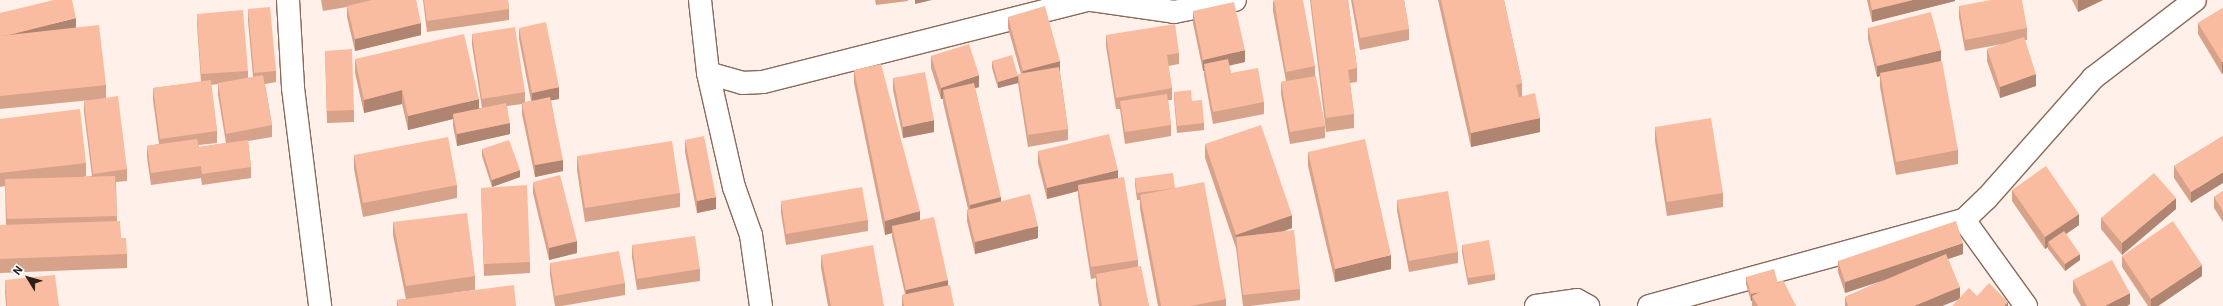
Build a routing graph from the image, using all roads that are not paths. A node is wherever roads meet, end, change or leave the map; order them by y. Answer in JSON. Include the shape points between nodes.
{"nodes":[{"id":1,"x":288,"y":0,"type":"edge"},
{"id":2,"x":700,"y":0,"type":"edge"},
{"id":3,"x":1088,"y":0,"type":"edge"},
{"id":4,"x":1092,"y":0,"type":"edge"},
{"id":5,"x":1235,"y":0,"type":"edge"},
{"id":6,"x":2195,"y":0,"type":"edge"},
{"id":7,"x":708,"y":73,"type":"junction"},
{"id":8,"x":1964,"y":220,"type":"junction"},
{"id":9,"x":320,"y":306,"type":"edge"},
{"id":10,"x":761,"y":306,"type":"edge"},
{"id":11,"x":1536,"y":306,"type":"edge"},
{"id":12,"x":1588,"y":306,"type":"edge"},
{"id":13,"x":1649,"y":306,"type":"edge"},
{"id":14,"x":2026,"y":306,"type":"edge"}],
"edges":[{"from":1,"to":9,"type":"street","via":[[293,88]]},
{"from":2,"to":7,"type":"street"},
{"from":3,"to":7,"type":"street","via":[[763,82],[742,84]]},
{"from":4,"to":5,"type":"street","via":[[1174,12]]},
{"from":6,"to":8,"type":"street","via":[[2093,78],[1987,198]]},
{"from":7,"to":10,"type":"street","via":[[734,187],[751,235]]},
{"from":8,"to":13,"type":"street"},
{"from":8,"to":14,"type":"street"},
{"from":11,"to":12,"type":"street","via":[[1577,300]]}]}
